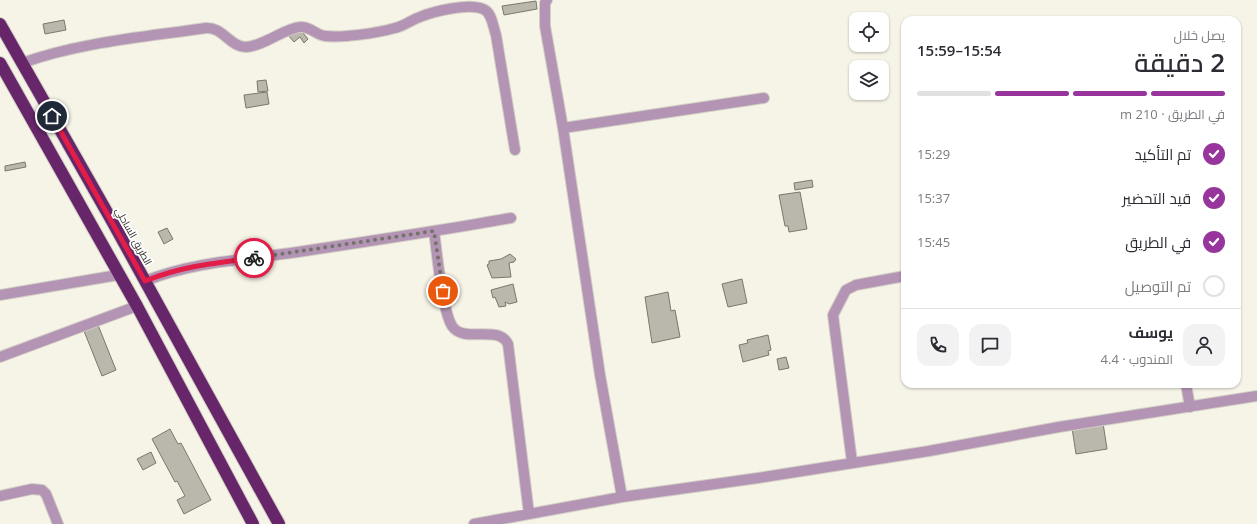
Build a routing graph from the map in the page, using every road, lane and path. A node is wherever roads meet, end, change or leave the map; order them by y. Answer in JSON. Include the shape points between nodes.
{"nodes":[{"id":1,"x":547,"y":0,"type":"edge"},
{"id":2,"x":0,"y":24,"type":"edge"},
{"id":3,"x":0,"y":63,"type":"edge"},
{"id":4,"x":22,"y":63,"type":"junction"},
{"id":5,"x":764,"y":98,"type":"dead end"},
{"id":6,"x":563,"y":128,"type":"junction"},
{"id":7,"x":515,"y":150,"type":"dead end"},
{"id":8,"x":511,"y":218,"type":"dead end"},
{"id":9,"x":434,"y":231,"type":"junction"},
{"id":10,"x":118,"y":275,"type":"junction"},
{"id":11,"x":901,"y":277,"type":"edge"},
{"id":12,"x":145,"y":281,"type":"junction"},
{"id":13,"x":0,"y":295,"type":"edge"},
{"id":14,"x":137,"y":306,"type":"junction"},
{"id":15,"x":0,"y":357,"type":"edge"},
{"id":16,"x":1187,"y":388,"type":"edge"},
{"id":17,"x":1257,"y":396,"type":"edge"},
{"id":18,"x":1190,"y":407,"type":"junction"},
{"id":19,"x":852,"y":462,"type":"junction"},
{"id":20,"x":0,"y":496,"type":"edge"},
{"id":21,"x":622,"y":498,"type":"junction"},
{"id":22,"x":529,"y":514,"type":"junction"},
{"id":23,"x":58,"y":524,"type":"edge"},
{"id":24,"x":254,"y":524,"type":"edge"},
{"id":25,"x":279,"y":524,"type":"edge"},
{"id":26,"x":474,"y":524,"type":"edge"}],
"edges":[{"from":1,"to":6,"type":"street","via":[[545,26]]},
{"from":2,"to":4,"type":"highway","name":"الطريق الساحلي"},
{"from":3,"to":10,"type":"highway"},
{"from":4,"to":7,"type":"street","via":[[82,47],[206,28],[214,28],[244,47],[269,40],[298,27],[324,36],[342,36],[395,28],[420,16],[456,8],[482,8],[488,12],[496,35]]},
{"from":4,"to":12,"type":"highway","name":"الطريق الساحلي"},
{"from":5,"to":6,"type":"street"},
{"from":6,"to":21,"type":"street","via":[[600,375]]},
{"from":8,"to":9,"type":"street"},
{"from":9,"to":12,"type":"street","via":[[203,264]]},
{"from":9,"to":22,"type":"street","via":[[445,306],[452,327],[458,332],[496,335],[508,344]]},
{"from":10,"to":13,"type":"street"},
{"from":10,"to":14,"type":"highway"},
{"from":11,"to":19,"type":"street","via":[[856,285],[846,290],[833,315]]},
{"from":12,"to":25,"type":"highway","name":"الطريق الساحلي"},
{"from":14,"to":15,"type":"street"},
{"from":14,"to":24,"type":"highway"},
{"from":16,"to":18,"type":"street"},
{"from":17,"to":18,"type":"street"},
{"from":18,"to":19,"type":"street"},
{"from":19,"to":21,"type":"street"},
{"from":20,"to":23,"type":"street","via":[[32,489],[42,490]]},
{"from":21,"to":22,"type":"street"},
{"from":22,"to":26,"type":"street"}]}
